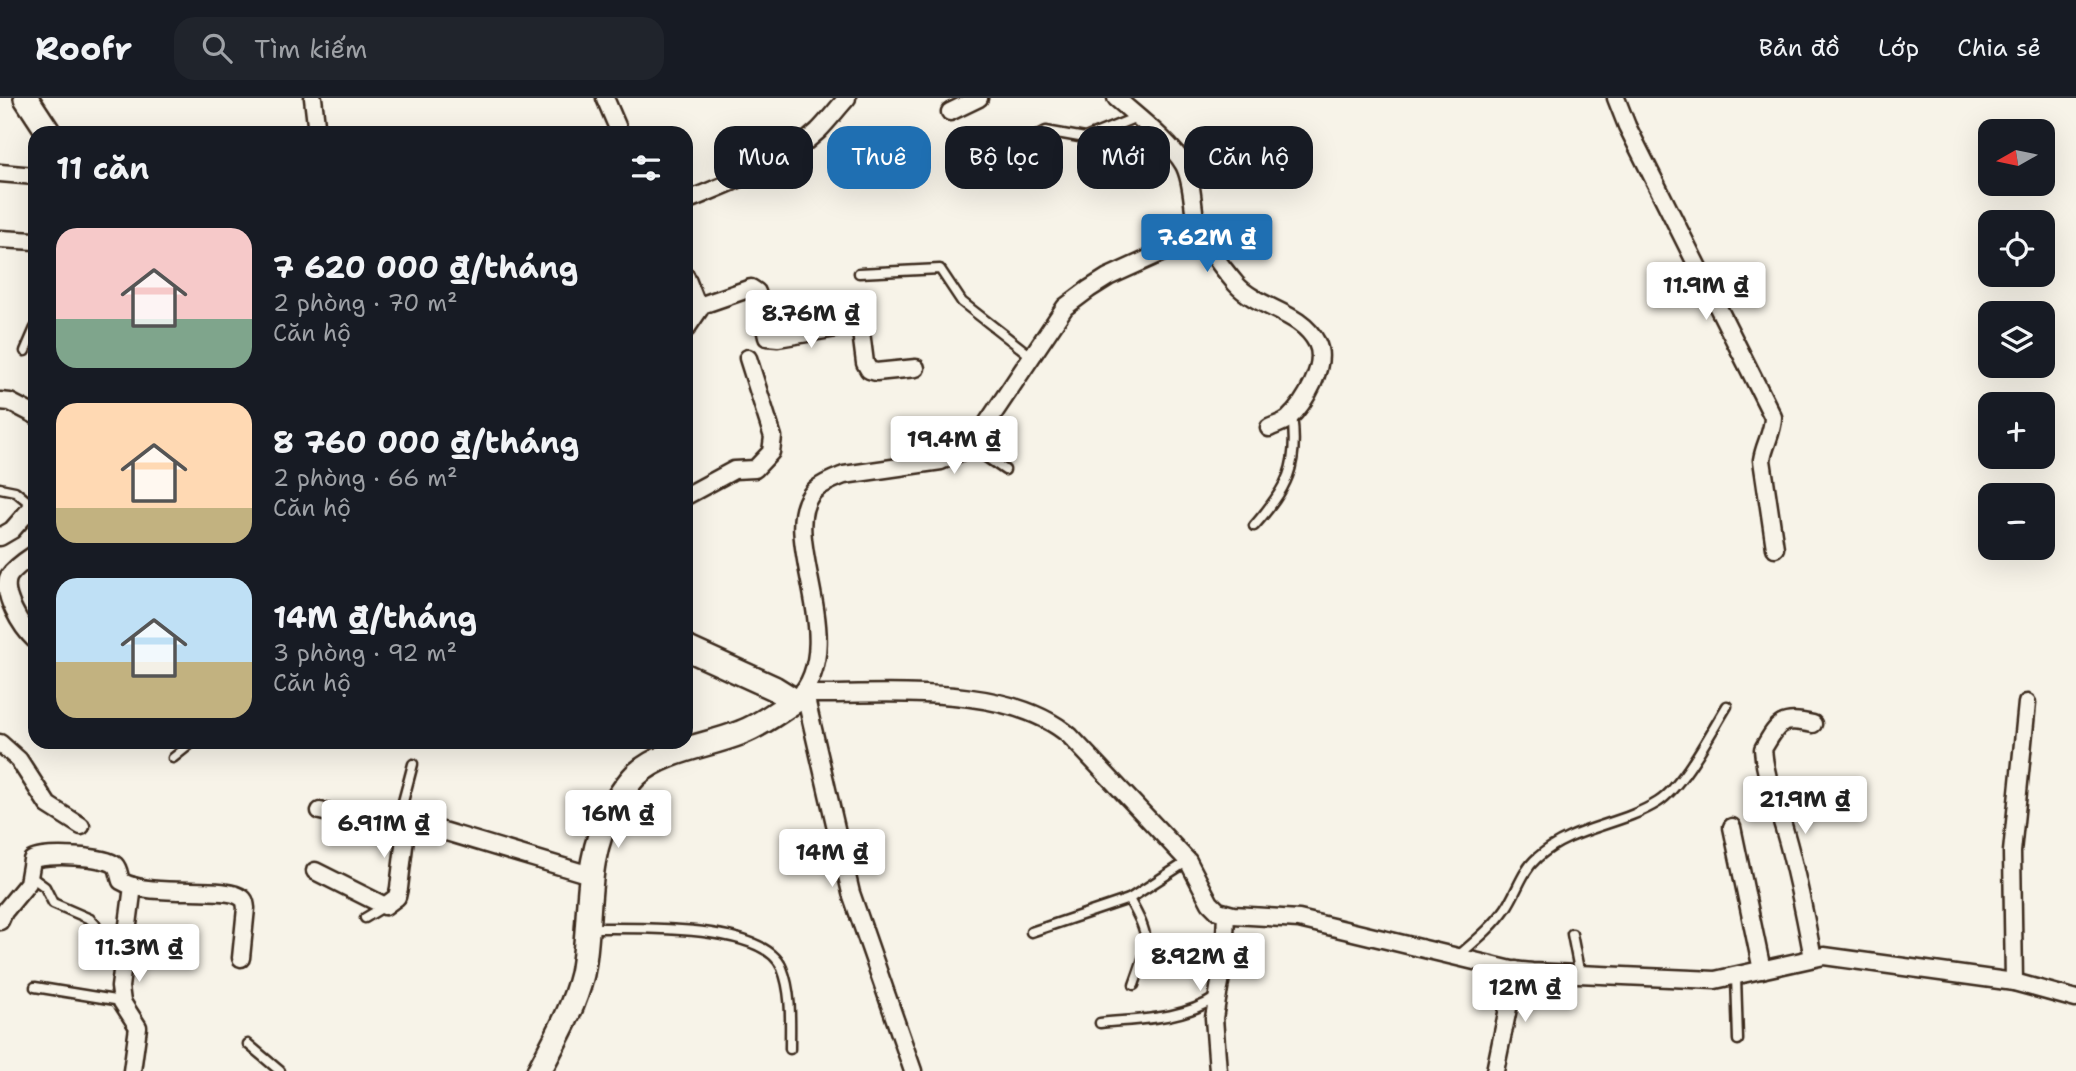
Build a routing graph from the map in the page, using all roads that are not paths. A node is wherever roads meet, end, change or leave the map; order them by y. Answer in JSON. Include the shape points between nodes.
{"nodes":[{"id":1,"x":26,"y":98,"type":"edge"},
{"id":2,"x":313,"y":98,"type":"edge"},
{"id":3,"x":604,"y":98,"type":"edge"},
{"id":4,"x":847,"y":98,"type":"edge"},
{"id":5,"x":979,"y":98,"type":"edge"},
{"id":6,"x":1116,"y":98,"type":"edge"},
{"id":7,"x":1616,"y":98,"type":"edge"},
{"id":8,"x":950,"y":112,"type":"dead end"},
{"id":9,"x":1137,"y":117,"type":"junction"},
{"id":10,"x":44,"y":126,"type":"edge"},
{"id":11,"x":316,"y":126,"type":"edge"},
{"id":12,"x":617,"y":126,"type":"edge"},
{"id":13,"x":1063,"y":134,"type":"edge"},
{"id":14,"x":0,"y":173,"type":"edge"},
{"id":15,"x":28,"y":175,"type":"edge"},
{"id":16,"x":693,"y":198,"type":"edge"},
{"id":17,"x":1201,"y":235,"type":"junction"},
{"id":18,"x":0,"y":239,"type":"edge"},
{"id":19,"x":28,"y":241,"type":"edge"},
{"id":20,"x":859,"y":273,"type":"dead end"},
{"id":21,"x":693,"y":293,"type":"edge"},
{"id":22,"x":699,"y":306,"type":"junction"},
{"id":23,"x":693,"y":320,"type":"edge"},
{"id":24,"x":28,"y":344,"type":"edge"},
{"id":25,"x":25,"y":351,"type":"dead end"},
{"id":26,"x":1031,"y":356,"type":"junction"},
{"id":27,"x":748,"y":358,"type":"dead end"},
{"id":28,"x":916,"y":368,"type":"dead end"},
{"id":29,"x":0,"y":401,"type":"edge"},
{"id":30,"x":28,"y":411,"type":"edge"},
{"id":31,"x":1292,"y":414,"type":"junction"},
{"id":32,"x":1269,"y":428,"type":"dead end"},
{"id":33,"x":971,"y":447,"type":"junction"},
{"id":34,"x":1005,"y":470,"type":"dead end"},
{"id":35,"x":0,"y":488,"type":"edge"},
{"id":36,"x":693,"y":492,"type":"edge"},
{"id":37,"x":28,"y":502,"type":"edge"},
{"id":38,"x":28,"y":513,"type":"edge"},
{"id":39,"x":1254,"y":526,"type":"dead end"},
{"id":40,"x":0,"y":537,"type":"edge"},
{"id":41,"x":1775,"y":548,"type":"dead end"},
{"id":42,"x":28,"y":560,"type":"edge"},
{"id":43,"x":28,"y":633,"type":"edge"},
{"id":44,"x":693,"y":651,"type":"edge"},
{"id":45,"x":801,"y":695,"type":"junction"},
{"id":46,"x":2027,"y":703,"type":"dead end"},
{"id":47,"x":1727,"y":706,"type":"dead end"},
{"id":48,"x":1813,"y":724,"type":"dead end"},
{"id":49,"x":0,"y":743,"type":"edge"},
{"id":50,"x":693,"y":748,"type":"edge"},
{"id":51,"x":184,"y":749,"type":"edge"},
{"id":52,"x":691,"y":749,"type":"edge"},
{"id":53,"x":173,"y":758,"type":"dead end"},
{"id":54,"x":414,"y":764,"type":"dead end"},
{"id":55,"x":320,"y":811,"type":"dead end"},
{"id":56,"x":81,"y":826,"type":"dead end"},
{"id":57,"x":1732,"y":827,"type":"dead end"},
{"id":58,"x":401,"y":828,"type":"junction"},
{"id":59,"x":1188,"y":861,"type":"junction"},
{"id":60,"x":315,"y":872,"type":"dead end"},
{"id":61,"x":590,"y":875,"type":"junction"},
{"id":62,"x":30,"y":876,"type":"junction"},
{"id":63,"x":134,"y":886,"type":"junction"},
{"id":64,"x":1129,"y":899,"type":"junction"},
{"id":65,"x":385,"y":906,"type":"junction"},
{"id":66,"x":1226,"y":914,"type":"junction"},
{"id":67,"x":2,"y":915,"type":"edge"},
{"id":68,"x":365,"y":918,"type":"dead end"},
{"id":69,"x":587,"y":928,"type":"junction"},
{"id":70,"x":1031,"y":932,"type":"dead end"},
{"id":71,"x":1572,"y":934,"type":"dead end"},
{"id":72,"x":1457,"y":957,"type":"junction"},
{"id":73,"x":241,"y":958,"type":"dead end"},
{"id":74,"x":1813,"y":958,"type":"junction"},
{"id":75,"x":96,"y":961,"type":"dead end"},
{"id":76,"x":1516,"y":970,"type":"junction"},
{"id":77,"x":1762,"y":970,"type":"junction"},
{"id":78,"x":1580,"y":975,"type":"junction"},
{"id":79,"x":1736,"y":976,"type":"junction"},
{"id":80,"x":2014,"y":982,"type":"junction"},
{"id":81,"x":1134,"y":985,"type":"dead end"},
{"id":82,"x":34,"y":987,"type":"dead end"},
{"id":83,"x":1218,"y":997,"type":"junction"},
{"id":84,"x":2076,"y":999,"type":"edge"},
{"id":85,"x":122,"y":1002,"type":"junction"},
{"id":86,"x":1100,"y":1023,"type":"dead end"},
{"id":87,"x":1738,"y":1040,"type":"dead end"},
{"id":88,"x":248,"y":1044,"type":"dead end"},
{"id":89,"x":790,"y":1049,"type":"dead end"},
{"id":90,"x":132,"y":1071,"type":"edge"},
{"id":91,"x":280,"y":1071,"type":"edge"},
{"id":92,"x":539,"y":1071,"type":"edge"},
{"id":93,"x":913,"y":1071,"type":"edge"},
{"id":94,"x":1219,"y":1071,"type":"edge"},
{"id":95,"x":1496,"y":1071,"type":"edge"}],
"edges":[{"from":1,"to":10,"type":"street"},
{"from":2,"to":11,"type":"street"},
{"from":3,"to":12,"type":"street"},
{"from":4,"to":16,"type":"street","via":[[807,140],[760,169]]},
{"from":5,"to":8,"type":"street"},
{"from":6,"to":9,"type":"street"},
{"from":7,"to":41,"type":"street","via":[[1773,416],[1762,460]]},
{"from":9,"to":13,"type":"lane","via":[[1085,138]]},
{"from":9,"to":17,"type":"street","via":[[1184,165]]},
{"from":14,"to":15,"type":"street"},
{"from":17,"to":26,"type":"street","via":[[1089,289],[1065,307]]},
{"from":17,"to":31,"type":"street","via":[[1237,285],[1299,323],[1317,343],[1318,372]]},
{"from":18,"to":19,"type":"street"},
{"from":20,"to":26,"type":"lane","via":[[940,269],[962,302]]},
{"from":21,"to":22,"type":"street"},
{"from":22,"to":23,"type":"street"},
{"from":22,"to":28,"type":"street","via":[[751,288],[757,292],[767,337],[860,324],[869,370]]},
{"from":24,"to":25,"type":"lane"},
{"from":26,"to":33,"type":"street"},
{"from":27,"to":36,"type":"street","via":[[773,437],[771,452],[755,469],[734,470]]},
{"from":29,"to":30,"type":"street"},
{"from":31,"to":32,"type":"street"},
{"from":31,"to":39,"type":"lane","via":[[1295,440],[1287,483]]},
{"from":33,"to":34,"type":"lane"},
{"from":33,"to":45,"type":"street","via":[[941,461],[844,475],[813,492],[804,510],[803,531],[818,653]]},
{"from":35,"to":37,"type":"lane","via":[[15,491]]},
{"from":38,"to":40,"type":"street"},
{"from":42,"to":43,"type":"street","via":[[7,577],[5,589]]},
{"from":44,"to":45,"type":"street","via":[[774,688]]},
{"from":45,"to":50,"type":"street","via":[[747,730]]},
{"from":45,"to":59,"type":"street","via":[[968,695],[1056,724]]},
{"from":45,"to":93,"type":"street","via":[[851,892]]},
{"from":46,"to":80,"type":"street","via":[[2012,852]]},
{"from":47,"to":72,"type":"lane","via":[[1668,794],[1547,849],[1534,860],[1506,908]]},
{"from":48,"to":74,"type":"street","via":[[1791,719],[1781,723],[1763,749]]},
{"from":49,"to":56,"type":"street","via":[[19,760],[48,805]]},
{"from":51,"to":53,"type":"lane"},
{"from":52,"to":61,"type":"street","via":[[653,762],[636,775],[607,817]]},
{"from":54,"to":58,"type":"lane"},
{"from":55,"to":58,"type":"street"},
{"from":57,"to":77,"type":"street"},
{"from":58,"to":61,"type":"street","via":[[443,831]]},
{"from":58,"to":65,"type":"street","via":[[399,888],[397,897]]},
{"from":59,"to":64,"type":"lane"},
{"from":59,"to":66,"type":"street","via":[[1210,903]]},
{"from":60,"to":65,"type":"street"},
{"from":61,"to":69,"type":"street"},
{"from":62,"to":63,"type":"street","via":[[32,860],[52,855],[113,864],[121,881]]},
{"from":62,"to":67,"type":"street"},
{"from":62,"to":75,"type":"lane","via":[[45,887],[53,903],[95,924],[102,941]]},
{"from":63,"to":73,"type":"street","via":[[241,896],[246,908]]},
{"from":63,"to":85,"type":"street","via":[[120,987]]},
{"from":64,"to":70,"type":"lane"},
{"from":64,"to":81,"type":"lane","via":[[1147,941]]},
{"from":65,"to":68,"type":"lane"},
{"from":66,"to":72,"type":"street","via":[[1299,919]]},
{"from":66,"to":83,"type":"street"},
{"from":69,"to":89,"type":"lane","via":[[717,933],[775,956],[789,998]]},
{"from":69,"to":92,"type":"street","via":[[576,995]]},
{"from":71,"to":78,"type":"lane"},
{"from":72,"to":76,"type":"street"},
{"from":74,"to":77,"type":"street"},
{"from":74,"to":80,"type":"street"},
{"from":76,"to":78,"type":"street"},
{"from":76,"to":95,"type":"street"},
{"from":77,"to":79,"type":"street"},
{"from":78,"to":79,"type":"street","via":[[1698,980]]},
{"from":79,"to":87,"type":"lane"},
{"from":80,"to":84,"type":"street"},
{"from":82,"to":85,"type":"lane"},
{"from":83,"to":86,"type":"lane","via":[[1175,1014]]},
{"from":83,"to":94,"type":"street","via":[[1214,1032]]},
{"from":85,"to":90,"type":"street","via":[[138,1027]]},
{"from":88,"to":91,"type":"lane"}]}
